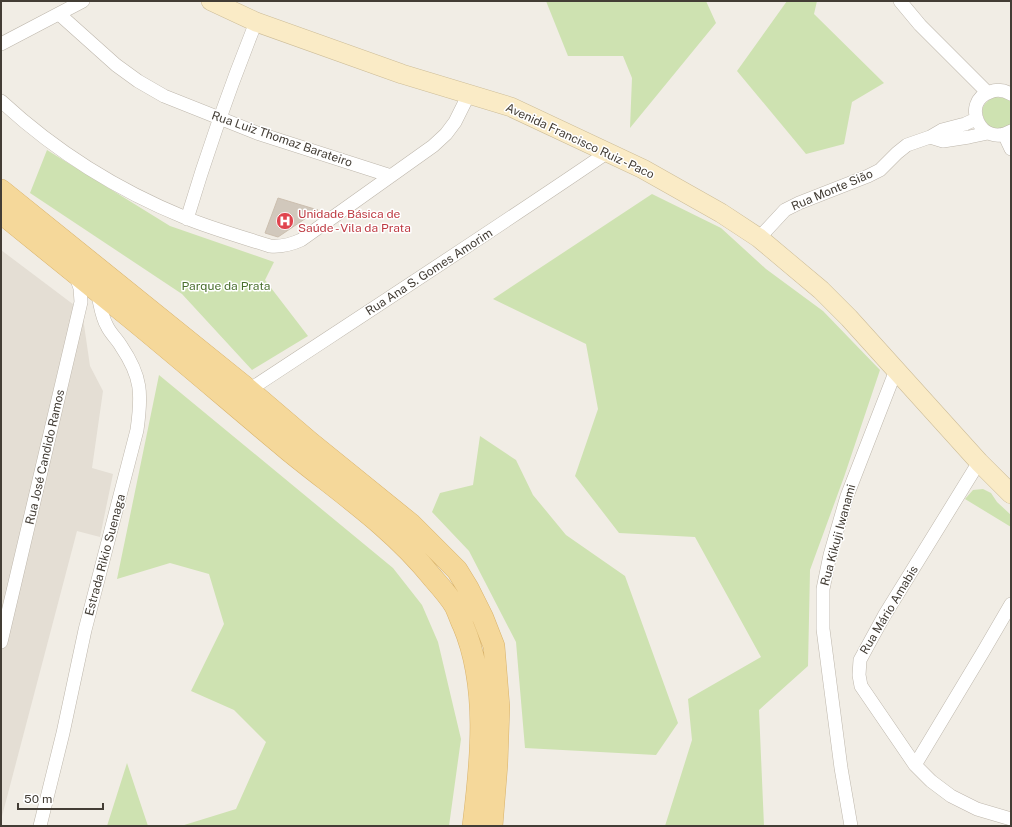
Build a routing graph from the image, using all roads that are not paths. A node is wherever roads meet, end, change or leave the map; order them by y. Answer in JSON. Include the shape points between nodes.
{"nodes":[{"id":1,"x":83,"y":1,"type":"edge"},
{"id":2,"x":211,"y":1,"type":"edge"},
{"id":3,"x":900,"y":1,"type":"edge"},
{"id":4,"x":59,"y":14,"type":"junction"},
{"id":5,"x":256,"y":22,"type":"junction"},
{"id":6,"x":1,"y":44,"type":"edge"},
{"id":7,"x":1008,"y":90,"type":"edge"},
{"id":8,"x":987,"y":92,"type":"junction"},
{"id":9,"x":469,"y":94,"type":"junction"},
{"id":10,"x":1,"y":101,"type":"edge"},
{"id":11,"x":220,"y":118,"type":"junction"},
{"id":12,"x":976,"y":119,"type":"junction"},
{"id":13,"x":1007,"y":132,"type":"edge"},
{"id":14,"x":988,"y":133,"type":"junction"},
{"id":15,"x":930,"y":137,"type":"junction"},
{"id":16,"x":1011,"y":149,"type":"edge"},
{"id":17,"x":608,"y":152,"type":"junction"},
{"id":18,"x":391,"y":176,"type":"junction"},
{"id":19,"x":1,"y":190,"type":"edge"},
{"id":20,"x":1,"y":213,"type":"edge"},
{"id":21,"x":187,"y":219,"type":"junction"},
{"id":22,"x":759,"y":238,"type":"junction"},
{"id":23,"x":81,"y":266,"type":"junction"},
{"id":24,"x":96,"y":291,"type":"junction"},
{"id":25,"x":896,"y":370,"type":"junction"},
{"id":26,"x":249,"y":390,"type":"junction"},
{"id":27,"x":979,"y":462,"type":"junction"},
{"id":28,"x":1011,"y":494,"type":"edge"},
{"id":29,"x":1011,"y":604,"type":"edge"},
{"id":30,"x":1,"y":642,"type":"edge"},
{"id":31,"x":915,"y":765,"type":"junction"},
{"id":32,"x":1010,"y":816,"type":"edge"},
{"id":33,"x":40,"y":826,"type":"edge"},
{"id":34,"x":473,"y":826,"type":"edge"},
{"id":35,"x":492,"y":826,"type":"edge"},
{"id":36,"x":851,"y":826,"type":"edge"}],
"edges":[{"from":1,"to":4,"type":"street"},
{"from":2,"to":5,"type":"street","name":"Avenida Francisco Ruiz - Paco"},
{"from":3,"to":8,"type":"street","via":[[920,25]]},
{"from":4,"to":6,"type":"street"},
{"from":4,"to":11,"type":"street","name":"Rua Luiz Thomaz Barateiro","via":[[116,65],[138,81],[164,96]]},
{"from":5,"to":9,"type":"street","name":"Avenida Francisco Ruiz - Paco","via":[[402,74]]},
{"from":5,"to":11,"type":"street"},
{"from":7,"to":8,"type":"street"},
{"from":8,"to":12,"type":"street","via":[[976,106]]},
{"from":9,"to":17,"type":"street","name":"Avenida Francisco Ruiz - Paco","via":[[511,107]]},
{"from":9,"to":18,"type":"street","via":[[446,134]]},
{"from":10,"to":21,"type":"street","via":[[51,143],[87,168],[127,191]]},
{"from":11,"to":18,"type":"street","name":"Rua Luiz Thomaz Barateiro","via":[[257,133]]},
{"from":11,"to":21,"type":"street"},
{"from":12,"to":14,"type":"street"},
{"from":12,"to":15,"type":"street","name":"Rua Monte Sião","via":[[942,130]]},
{"from":13,"to":14,"type":"street","name":"Rua Monte Sião","via":[[998,135]]},
{"from":13,"to":16,"type":"street"},
{"from":14,"to":15,"type":"street","name":"Rua Monte Sião","via":[[943,141]]},
{"from":15,"to":22,"type":"street","name":"Rua Monte Sião","via":[[907,145],[880,170],[868,176],[799,202],[786,210]]},
{"from":17,"to":22,"type":"street","name":"Avenida Francisco Ruiz - Paco","via":[[676,187]]},
{"from":17,"to":26,"type":"street","name":"Rua Ana S. Gomes Amorim","via":[[497,228]]},
{"from":18,"to":21,"type":"street","via":[[301,240],[281,247],[270,246]]},
{"from":19,"to":23,"type":"main road"},
{"from":20,"to":23,"type":"main road"},
{"from":22,"to":25,"type":"street","name":"Avenida Francisco Ruiz - Paco","via":[[821,290]]},
{"from":23,"to":24,"type":"main road"},
{"from":23,"to":26,"type":"main road"},
{"from":23,"to":30,"type":"street","name":"Rua José Candido Ramos","via":[[81,302]]},
{"from":24,"to":33,"type":"street","name":"Estrada Rikio Suenaga","via":[[107,326],[132,365],[140,387],[140,404],[137,430],[85,630]]},
{"from":24,"to":34,"type":"main road","via":[[392,534],[422,564],[455,607],[474,656],[480,690],[478,782]]},
{"from":25,"to":27,"type":"street","name":"Avenida Francisco Ruiz - Paco"},
{"from":25,"to":36,"type":"street","name":"Rua Kikuji Iwanami","via":[[847,496],[823,589],[823,629]]},
{"from":26,"to":35,"type":"main road","via":[[411,524],[457,570],[468,588],[494,646],[499,707]]},
{"from":27,"to":28,"type":"street","name":"Avenida Francisco Ruiz - Paco"},
{"from":27,"to":31,"type":"street","name":"Rua Mário Amabis","via":[[884,616],[860,660],[861,686]]},
{"from":29,"to":31,"type":"street"},
{"from":31,"to":32,"type":"street","name":"Rua Mário Amabis","via":[[951,796],[977,809]]}]}
